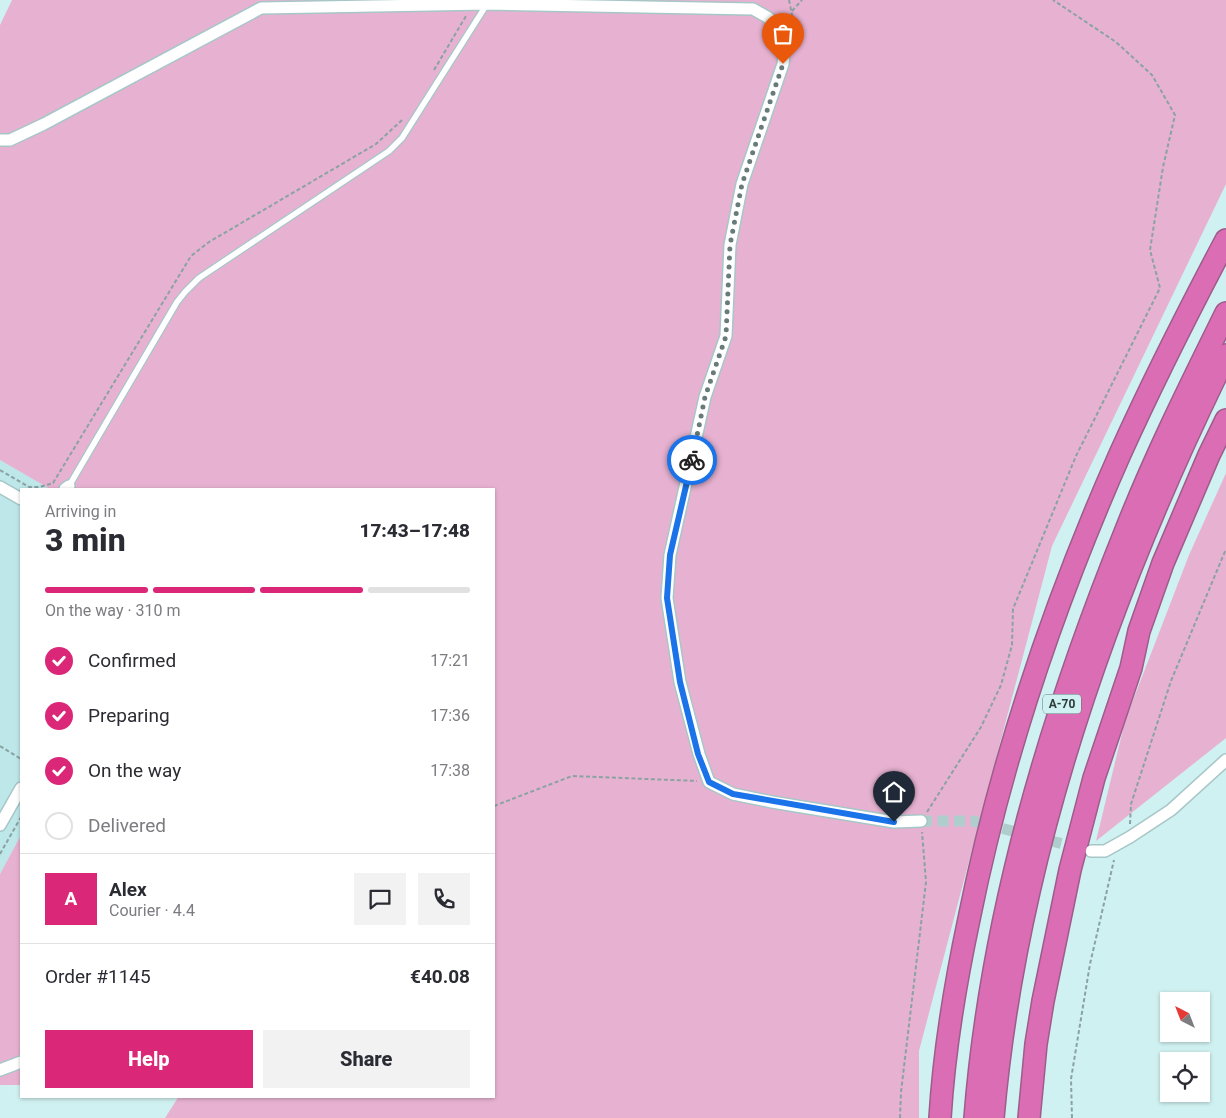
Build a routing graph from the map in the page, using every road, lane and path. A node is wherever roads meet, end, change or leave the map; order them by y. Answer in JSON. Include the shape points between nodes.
{"nodes":[{"id":1,"x":802,"y":0,"type":"edge"},
{"id":2,"x":1053,"y":0,"type":"edge"},
{"id":3,"x":488,"y":2,"type":"edge"},
{"id":4,"x":792,"y":12,"type":"dead end"},
{"id":5,"x":0,"y":140,"type":"edge"},
{"id":6,"x":1226,"y":240,"type":"edge"},
{"id":7,"x":1226,"y":313,"type":"edge"},
{"id":8,"x":1226,"y":355,"type":"edge"},
{"id":9,"x":1226,"y":420,"type":"edge"},
{"id":10,"x":1,"y":471,"type":"edge"},
{"id":11,"x":0,"y":475,"type":"edge"},
{"id":12,"x":0,"y":487,"type":"edge"},
{"id":13,"x":65,"y":487,"type":"edge"},
{"id":14,"x":20,"y":498,"type":"edge"},
{"id":15,"x":1226,"y":549,"type":"edge"},
{"id":16,"x":0,"y":746,"type":"edge"},
{"id":17,"x":20,"y":758,"type":"edge"},
{"id":18,"x":1226,"y":760,"type":"edge"},
{"id":19,"x":709,"y":782,"type":"junction"},
{"id":20,"x":20,"y":790,"type":"edge"},
{"id":21,"x":495,"y":806,"type":"edge"},
{"id":22,"x":20,"y":820,"type":"edge"},
{"id":23,"x":921,"y":821,"type":"junction"},
{"id":24,"x":0,"y":825,"type":"edge"},
{"id":25,"x":1130,"y":838,"type":"junction"},
{"id":26,"x":1118,"y":843,"type":"junction"},
{"id":27,"x":1091,"y":851,"type":"tunnel mouth"},
{"id":28,"x":0,"y":854,"type":"edge"},
{"id":29,"x":1019,"y":941,"type":"junction"},
{"id":30,"x":20,"y":1062,"type":"edge"},
{"id":31,"x":0,"y":1070,"type":"edge"},
{"id":32,"x":900,"y":1118,"type":"edge"},
{"id":33,"x":940,"y":1118,"type":"edge"},
{"id":34,"x":975,"y":1118,"type":"edge"},
{"id":35,"x":993,"y":1118,"type":"edge"},
{"id":36,"x":1002,"y":1118,"type":"edge"},
{"id":37,"x":1029,"y":1118,"type":"edge"},
{"id":38,"x":1072,"y":1118,"type":"edge"}],
"edges":[{"from":1,"to":4,"type":"path"},
{"from":2,"to":23,"type":"path","via":[[1116,42],[1152,75],[1175,115],[1150,250],[1160,288],[1076,456],[1013,609],[1012,646],[1001,685],[981,727]]},
{"from":3,"to":5,"type":"street","via":[[261,8],[44,124],[10,140]]},
{"from":3,"to":13,"type":"lane","via":[[402,138],[199,278],[184,292]]},
{"from":3,"to":19,"type":"street","via":[[753,9],[779,26],[783,35],[783,64],[742,184],[730,245],[726,336],[705,397],[670,555],[667,598],[680,682],[698,754]]},
{"from":6,"to":33,"type":"highway","via":[[1165,358],[1121,453],[1067,584],[1032,686],[997,800],[976,884],[952,1008]]},
{"from":7,"to":34,"type":"highway","number":"A-70","via":[[1126,528],[1054,730],[1029,816],[994,968]]},
{"from":8,"to":29,"type":"highway","number":"A-70","via":[[1169,474],[1122,587],[1060,774],[1030,885]]},
{"from":9,"to":37,"type":"highway","via":[[1163,564],[1094,778],[1070,870],[1043,1001]]},
{"from":10,"to":11,"type":"path"},
{"from":10,"to":13,"type":"path","via":[[29,487],[52,483]]},
{"from":12,"to":14,"type":"street"},
{"from":15,"to":25,"type":"path","via":[[1171,681],[1149,744],[1131,804]]},
{"from":16,"to":17,"type":"path"},
{"from":18,"to":25,"type":"street","via":[[1171,810]]},
{"from":19,"to":21,"type":"path","via":[[572,776]]},
{"from":19,"to":23,"type":"street","via":[[733,794],[772,802],[894,822]]},
{"from":20,"to":24,"type":"street"},
{"from":22,"to":28,"type":"path"},
{"from":23,"to":32,"type":"path","via":[[926,882],[900,1092]]},
{"from":25,"to":26,"type":"street"},
{"from":26,"to":27,"type":"street","via":[[1105,851]]},
{"from":26,"to":38,"type":"path","via":[[1090,964],[1071,1078]]},
{"from":29,"to":35,"type":"highway","number":"A-70","via":[[1002,1037]]},
{"from":29,"to":36,"type":"highway","via":[[1023,965]]},
{"from":30,"to":31,"type":"street"}]}
